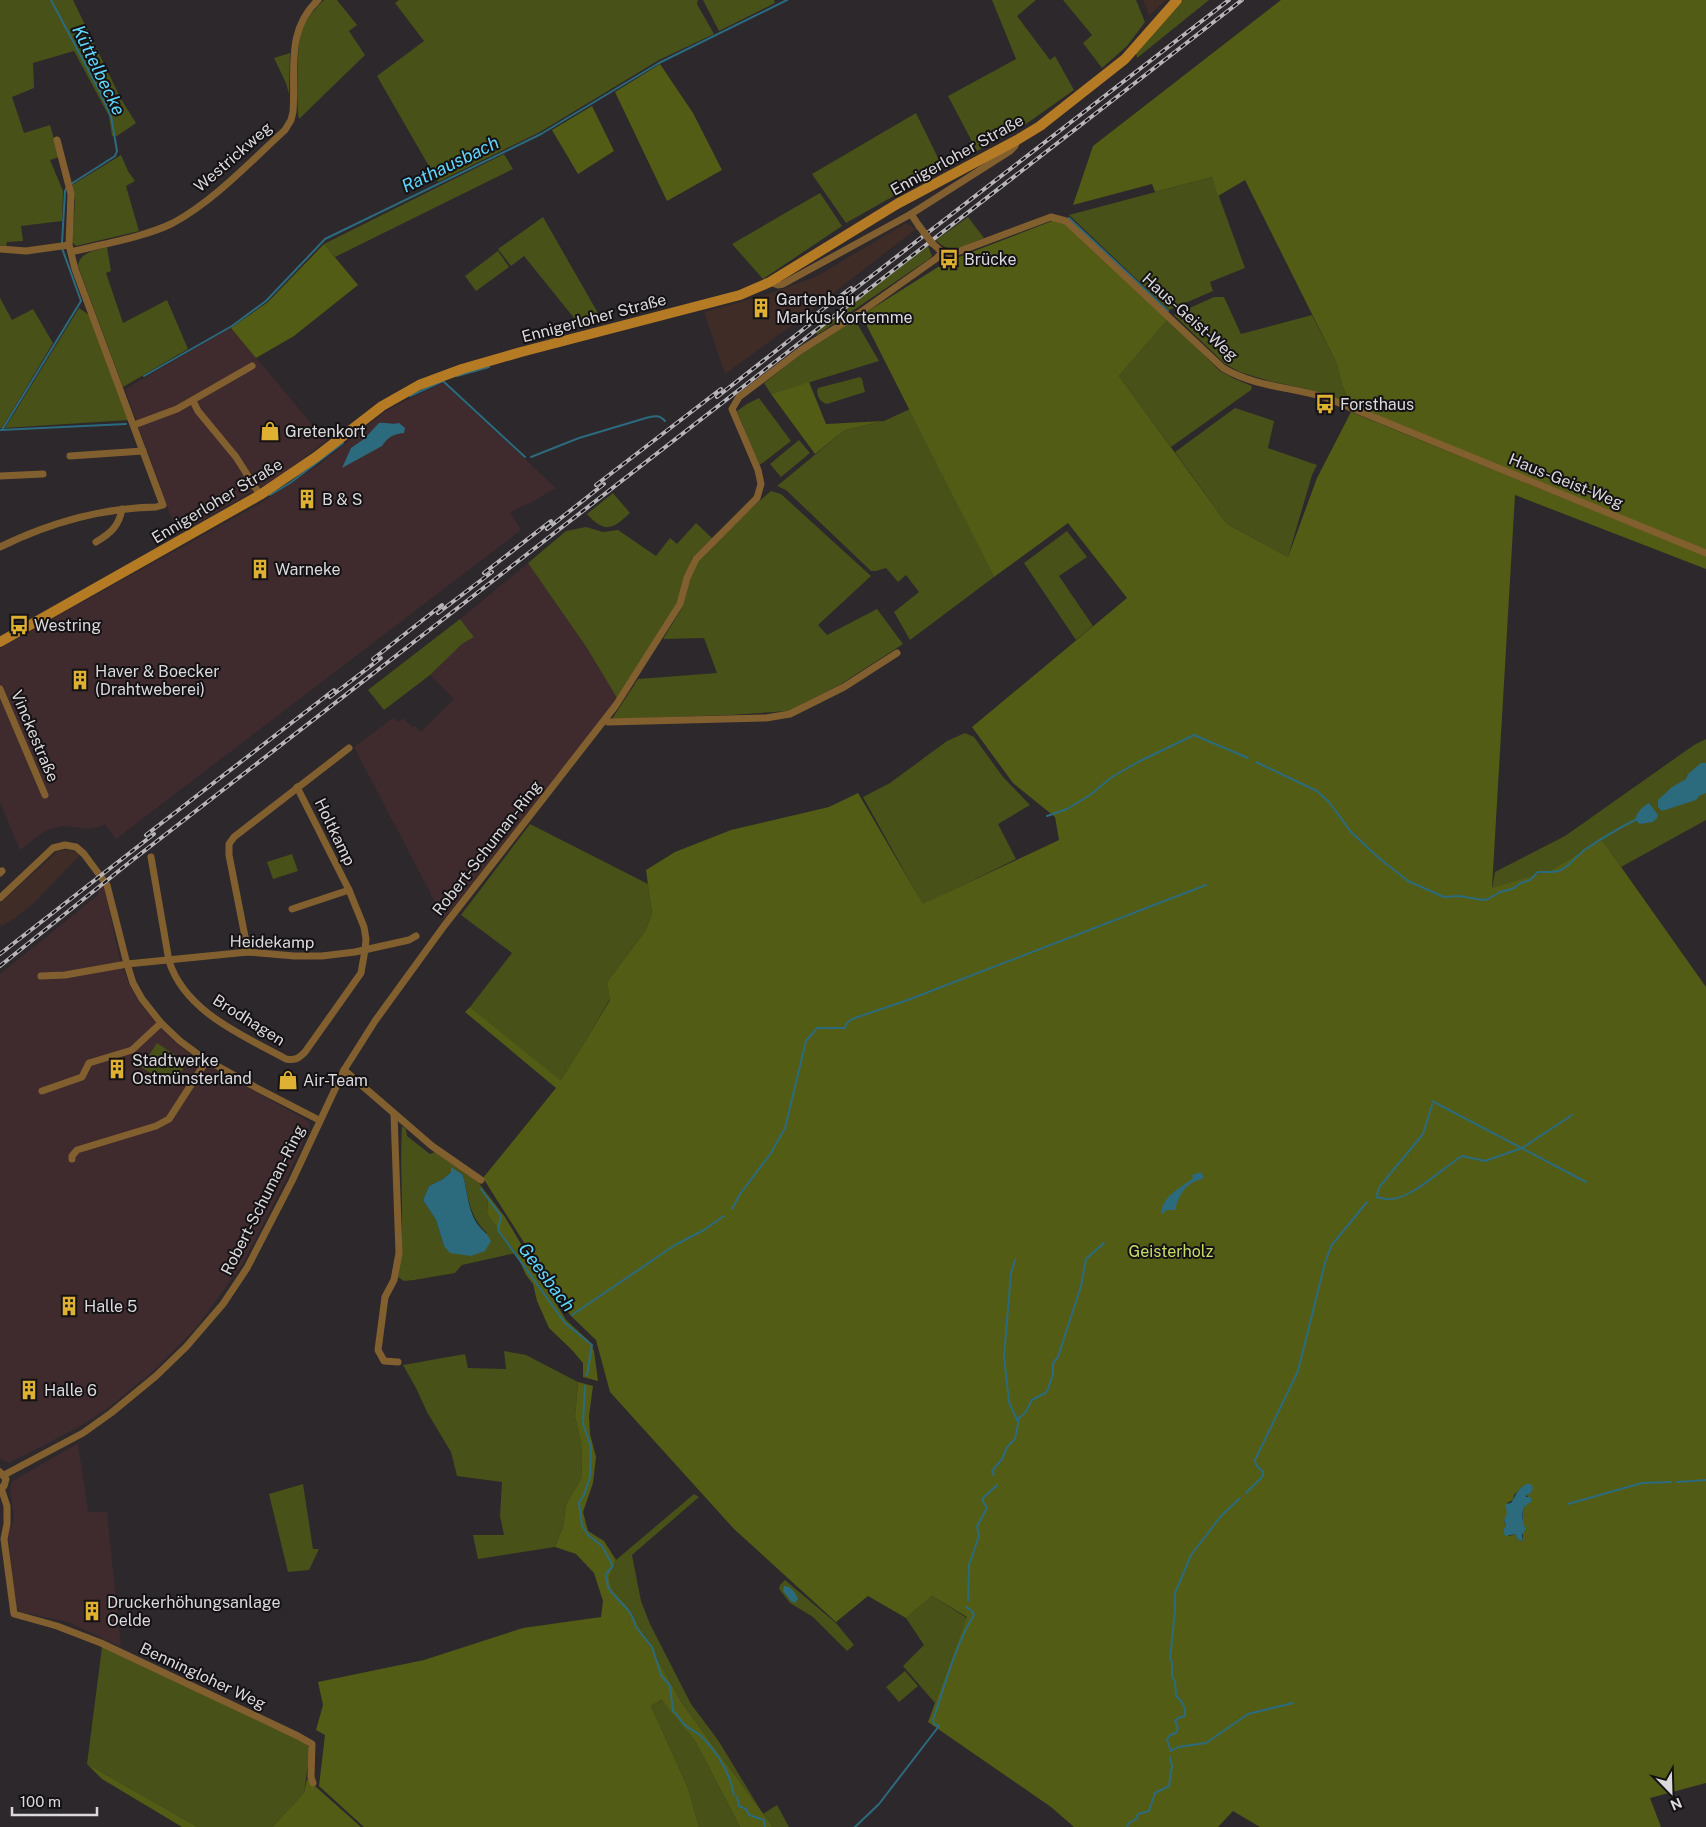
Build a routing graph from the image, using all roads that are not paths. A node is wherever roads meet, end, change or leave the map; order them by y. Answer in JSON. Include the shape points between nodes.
{"nodes":[{"id":1,"x":318,"y":0,"type":"edge"},
{"id":2,"x":1177,"y":0,"type":"edge"},
{"id":3,"x":57,"y":140,"type":"dead end"},
{"id":4,"x":1017,"y":140,"type":"junction"},
{"id":5,"x":911,"y":214,"type":"junction"},
{"id":6,"x":70,"y":248,"type":"junction"},
{"id":7,"x":0,"y":249,"type":"edge"},
{"id":8,"x":942,"y":252,"type":"junction"},
{"id":9,"x":770,"y":282,"type":"junction"},
{"id":10,"x":252,"y":366,"type":"dead end"},
{"id":11,"x":193,"y":401,"type":"junction"},
{"id":12,"x":134,"y":425,"type":"junction"},
{"id":13,"x":143,"y":450,"type":"junction"},
{"id":14,"x":70,"y":456,"type":"dead end"},
{"id":15,"x":43,"y":474,"type":"dead end"},
{"id":16,"x":0,"y":476,"type":"edge"},
{"id":17,"x":260,"y":495,"type":"junction"},
{"id":18,"x":122,"y":509,"type":"junction"},
{"id":19,"x":96,"y":542,"type":"dead end"},
{"id":20,"x":0,"y":547,"type":"edge"},
{"id":21,"x":1706,"y":553,"type":"edge"},
{"id":22,"x":0,"y":642,"type":"edge"},
{"id":23,"x":897,"y":653,"type":"dead end"},
{"id":24,"x":0,"y":689,"type":"edge"},
{"id":25,"x":605,"y":720,"type":"junction"},
{"id":26,"x":348,"y":748,"type":"dead end"},
{"id":27,"x":297,"y":786,"type":"junction"},
{"id":28,"x":45,"y":794,"type":"dead end"},
{"id":29,"x":151,"y":857,"type":"dead end"},
{"id":30,"x":349,"y":890,"type":"junction"},
{"id":31,"x":0,"y":898,"type":"edge"},
{"id":32,"x":292,"y":909,"type":"dead end"},
{"id":33,"x":416,"y":936,"type":"dead end"},
{"id":34,"x":365,"y":950,"type":"junction"},
{"id":35,"x":248,"y":952,"type":"junction"},
{"id":36,"x":169,"y":961,"type":"junction"},
{"id":37,"x":126,"y":964,"type":"junction"},
{"id":38,"x":41,"y":976,"type":"dead end"},
{"id":39,"x":161,"y":1023,"type":"junction"},
{"id":40,"x":207,"y":1060,"type":"junction"},
{"id":41,"x":344,"y":1070,"type":"junction"},
{"id":42,"x":42,"y":1091,"type":"dead end"},
{"id":43,"x":394,"y":1114,"type":"junction"},
{"id":44,"x":320,"y":1120,"type":"junction"},
{"id":45,"x":72,"y":1160,"type":"dead end"},
{"id":46,"x":481,"y":1180,"type":"dead end"},
{"id":47,"x":398,"y":1362,"type":"dead end"},
{"id":48,"x":2,"y":1473,"type":"edge"},
{"id":49,"x":0,"y":1488,"type":"edge"},
{"id":50,"x":313,"y":1783,"type":"dead end"}],
"edges":[{"from":1,"to":6,"type":"street","name":"Westrickweg","via":[[302,19],[297,31],[293,112],[285,130],[223,186],[178,220],[154,230]]},
{"from":2,"to":4,"type":"main road","name":"Ennigerloher Straße","via":[[1113,70]]},
{"from":3,"to":6,"type":"street","via":[[71,194]]},
{"from":4,"to":5,"type":"street","via":[[1010,151]]},
{"from":4,"to":9,"type":"main road","name":"Ennigerloher Straße","via":[[897,204]]},
{"from":5,"to":8,"type":"street","bridge":true},
{"from":5,"to":9,"type":"street","via":[[783,284]]},
{"from":6,"to":7,"type":"street","name":"Westrickweg"},
{"from":6,"to":12,"type":"street"},
{"from":8,"to":21,"type":"street","name":"Haus-Geist-Weg","via":[[952,254],[1051,218],[1061,218],[1224,368],[1237,376],[1327,398]]},
{"from":8,"to":25,"type":"street","name":"Robert-Schuman-Ring","via":[[739,397],[732,409],[758,470],[761,484],[757,498],[696,559],[680,604]]},
{"from":9,"to":17,"type":"main road","name":"Ennigerloher Straße","via":[[740,295],[521,352],[420,385],[382,406]]},
{"from":10,"to":11,"type":"street"},
{"from":11,"to":12,"type":"street"},
{"from":11,"to":17,"type":"street","via":[[236,457]]},
{"from":12,"to":13,"type":"street"},
{"from":13,"to":14,"type":"street"},
{"from":13,"to":18,"type":"street","via":[[163,505]]},
{"from":15,"to":16,"type":"street"},
{"from":17,"to":22,"type":"main road","name":"Ennigerloher Straße"},
{"from":18,"to":19,"type":"street","via":[[115,529]]},
{"from":18,"to":20,"type":"street","via":[[49,525]]},
{"from":23,"to":25,"type":"street","via":[[844,687],[790,714],[766,718]]},
{"from":24,"to":28,"type":"street","name":"Vinckestraße"},
{"from":25,"to":41,"type":"street","name":"Robert-Schuman-Ring","via":[[444,926],[375,1020]]},
{"from":26,"to":27,"type":"street","name":"Holtkamp"},
{"from":27,"to":30,"type":"street","name":"Holtkamp"},
{"from":27,"to":35,"type":"street","name":"Holtkamp","via":[[234,836],[229,844]]},
{"from":29,"to":36,"type":"street"},
{"from":30,"to":32,"type":"street","name":"Holtkamp"},
{"from":30,"to":34,"type":"street","name":"Holtkamp","via":[[364,927]]},
{"from":31,"to":37,"type":"street","via":[[53,848],[74,846],[107,885]]},
{"from":33,"to":34,"type":"street","name":"Heidekamp"},
{"from":34,"to":35,"type":"street","name":"Heidekamp","via":[[307,957]]},
{"from":34,"to":36,"type":"street","name":"Brodhagen","via":[[361,973],[305,1052],[292,1060],[207,1012],[183,989]]},
{"from":35,"to":36,"type":"street","name":"Heidekamp"},
{"from":36,"to":37,"type":"street","name":"Heidekamp"},
{"from":37,"to":38,"type":"street","name":"Heidekamp"},
{"from":37,"to":39,"type":"street","via":[[142,999]]},
{"from":39,"to":40,"type":"street"},
{"from":39,"to":42,"type":"street","via":[[132,1050],[89,1063],[82,1077]]},
{"from":40,"to":44,"type":"street"},
{"from":40,"to":45,"type":"street","via":[[168,1119],[156,1126],[77,1150]]},
{"from":41,"to":43,"type":"street"},
{"from":41,"to":44,"type":"street","name":"Robert-Schuman-Ring"},
{"from":43,"to":46,"type":"street","via":[[432,1146]]},
{"from":43,"to":47,"type":"street","via":[[399,1253],[394,1280],[385,1297],[378,1350],[384,1361]]},
{"from":44,"to":48,"type":"street","name":"Robert-Schuman-Ring","via":[[247,1268],[206,1326],[156,1376],[111,1413],[83,1433]]},
{"from":48,"to":49,"type":"street","via":[[5,1482]]},
{"from":49,"to":50,"type":"street","name":"Benningloher Weg","via":[[7,1506],[4,1539],[14,1614],[101,1643],[298,1736],[312,1744]]}]}
